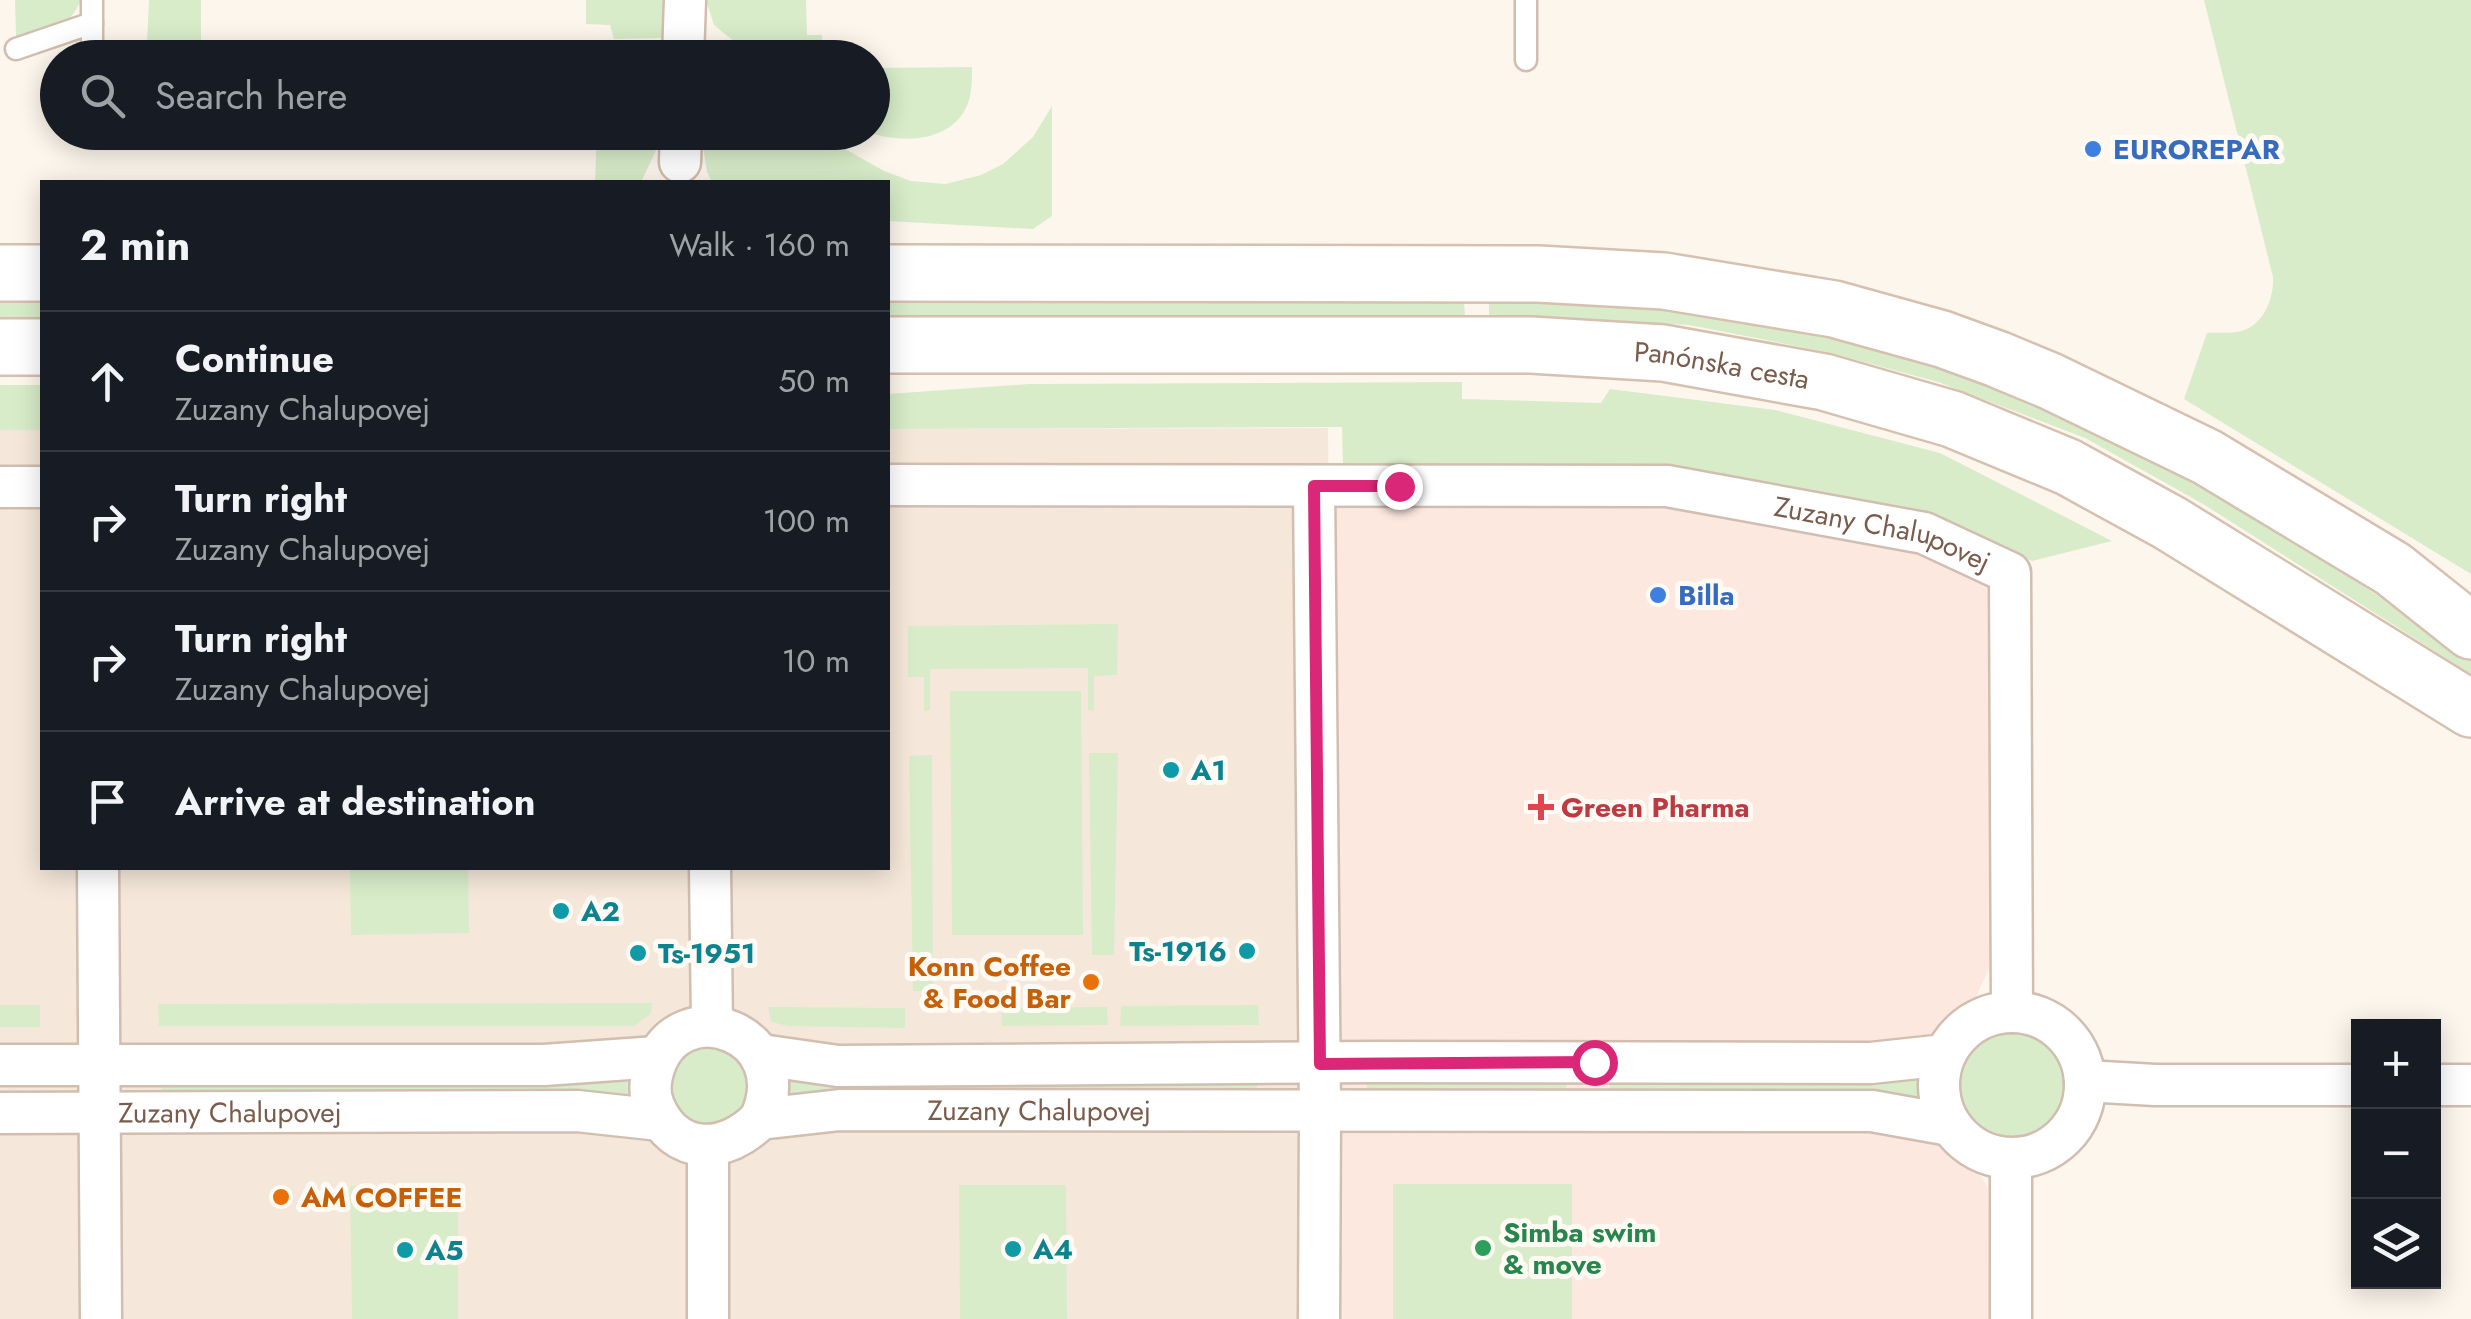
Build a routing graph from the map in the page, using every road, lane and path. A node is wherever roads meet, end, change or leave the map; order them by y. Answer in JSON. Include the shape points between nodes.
{"nodes":[{"id":1,"x":92,"y":0,"type":"edge"},
{"id":2,"x":685,"y":0,"type":"edge"},
{"id":3,"x":1526,"y":0,"type":"edge"},
{"id":4,"x":92,"y":22,"type":"junction"},
{"id":5,"x":92,"y":40,"type":"edge"},
{"id":6,"x":684,"y":40,"type":"edge"},
{"id":7,"x":16,"y":48,"type":"dead end"},
{"id":8,"x":1526,"y":60,"type":"dead end"},
{"id":9,"x":0,"y":273,"type":"edge"},
{"id":10,"x":40,"y":273,"type":"edge"},
{"id":11,"x":890,"y":273,"type":"edge"},
{"id":12,"x":890,"y":345,"type":"edge"},
{"id":13,"x":0,"y":347,"type":"edge"},
{"id":14,"x":40,"y":347,"type":"edge"},
{"id":15,"x":890,"y":485,"type":"edge"},
{"id":16,"x":0,"y":486,"type":"edge"},
{"id":17,"x":1314,"y":486,"type":"junction"},
{"id":18,"x":40,"y":487,"type":"edge"},
{"id":19,"x":2392,"y":569,"type":"junction"},
{"id":20,"x":2471,"y":598,"type":"edge"},
{"id":21,"x":2471,"y":631,"type":"edge"},
{"id":22,"x":2471,"y":709,"type":"edge"},
{"id":23,"x":98,"y":870,"type":"edge"},
{"id":24,"x":710,"y":870,"type":"edge"},
{"id":25,"x":2012,"y":1012,"type":"junction"},
{"id":26,"x":712,"y":1026,"type":"junction"},
{"id":27,"x":1945,"y":1054,"type":"junction"},
{"id":28,"x":761,"y":1055,"type":"junction"},
{"id":29,"x":658,"y":1058,"type":"junction"},
{"id":30,"x":0,"y":1064,"type":"edge"},
{"id":31,"x":100,"y":1064,"type":"junction"},
{"id":32,"x":1320,"y":1064,"type":"junction"},
{"id":33,"x":2085,"y":1081,"type":"junction"},
{"id":34,"x":2351,"y":1085,"type":"edge"},
{"id":35,"x":2441,"y":1085,"type":"edge"},
{"id":36,"x":2471,"y":1086,"type":"edge"},
{"id":37,"x":1320,"y":1110,"type":"junction"},
{"id":38,"x":101,"y":1112,"type":"junction"},
{"id":39,"x":0,"y":1113,"type":"edge"},
{"id":40,"x":760,"y":1118,"type":"junction"},
{"id":41,"x":660,"y":1120,"type":"junction"},
{"id":42,"x":1950,"y":1124,"type":"junction"},
{"id":43,"x":708,"y":1146,"type":"junction"},
{"id":44,"x":2011,"y":1159,"type":"junction"},
{"id":45,"x":101,"y":1319,"type":"edge"},
{"id":46,"x":708,"y":1319,"type":"edge"},
{"id":47,"x":1319,"y":1319,"type":"edge"},
{"id":48,"x":2012,"y":1319,"type":"edge"}],
"edges":[{"from":1,"to":4,"type":"lane"},
{"from":2,"to":6,"type":"street"},
{"from":3,"to":8,"type":"lane"},
{"from":4,"to":5,"type":"lane"},
{"from":4,"to":7,"type":"lane"},
{"from":9,"to":10,"type":"main road"},
{"from":11,"to":19,"type":"main road","via":[[1522,274],[1664,281],[1783,298],[1942,338],[2050,381],[2207,457]]},
{"from":12,"to":22,"type":"main road","name":"Panónska cesta","via":[[1531,345],[1663,353],[1810,379],[1952,419],[2068,467]]},
{"from":13,"to":14,"type":"main road"},
{"from":15,"to":17,"type":"street","name":"Zuzany Chalupovej"},
{"from":16,"to":18,"type":"street"},
{"from":17,"to":25,"type":"street","name":"Zuzany Chalupovej","via":[[1667,486],[1924,533],[2010,573]]},
{"from":17,"to":32,"type":"street"},
{"from":19,"to":20,"type":"main road"},
{"from":19,"to":21,"type":"main road"},
{"from":23,"to":31,"type":"street","name":"Zuzany Chalupovej"},
{"from":24,"to":26,"type":"street"},
{"from":25,"to":27,"type":"street","via":[[1972,1024]]},
{"from":25,"to":33,"type":"street","via":[[2034,1016],[2070,1040]]},
{"from":26,"to":28,"type":"street","name":"Zuzany Chalupovej","via":[[740,1034]]},
{"from":26,"to":29,"type":"street","via":[[680,1034]]},
{"from":27,"to":32,"type":"street","name":"Zuzany Chalupovej","via":[[1871,1063]]},
{"from":27,"to":42,"type":"street","via":[[1940,1102]]},
{"from":28,"to":32,"type":"street","name":"Zuzany Chalupovej","via":[[838,1066]]},
{"from":28,"to":40,"type":"street","via":[[770,1087]]},
{"from":29,"to":31,"type":"street","name":"Zuzany Chalupovej","via":[[544,1066]]},
{"from":29,"to":41,"type":"street","via":[[651,1089]]},
{"from":30,"to":31,"type":"street","name":"Zuzany Chalupovej"},
{"from":31,"to":38,"type":"street","name":"Zuzany Chalupovej"},
{"from":32,"to":37,"type":"street"},
{"from":33,"to":34,"type":"street"},
{"from":33,"to":44,"type":"street","via":[[2078,1116],[2056,1144]]},
{"from":35,"to":36,"type":"street"},
{"from":37,"to":40,"type":"street","name":"Zuzany Chalupovej","via":[[840,1110]]},
{"from":37,"to":42,"type":"street","name":"Zuzany Chalupovej","via":[[1872,1111]]},
{"from":37,"to":47,"type":"street"},
{"from":38,"to":39,"type":"street","name":"Zuzany Chalupovej"},
{"from":38,"to":41,"type":"street","name":"Zuzany Chalupovej","via":[[577,1111]]},
{"from":38,"to":45,"type":"street","name":"Zuzany Chalupovej"},
{"from":40,"to":43,"type":"street","name":"Zuzany Chalupovej","via":[[746,1134]]},
{"from":41,"to":43,"type":"street","name":"Zuzany Chalupovej","via":[[674,1134]]},
{"from":42,"to":44,"type":"street","name":"Zuzany Chalupovej","via":[[1966,1142]]},
{"from":43,"to":46,"type":"street"},
{"from":44,"to":48,"type":"street"}]}
